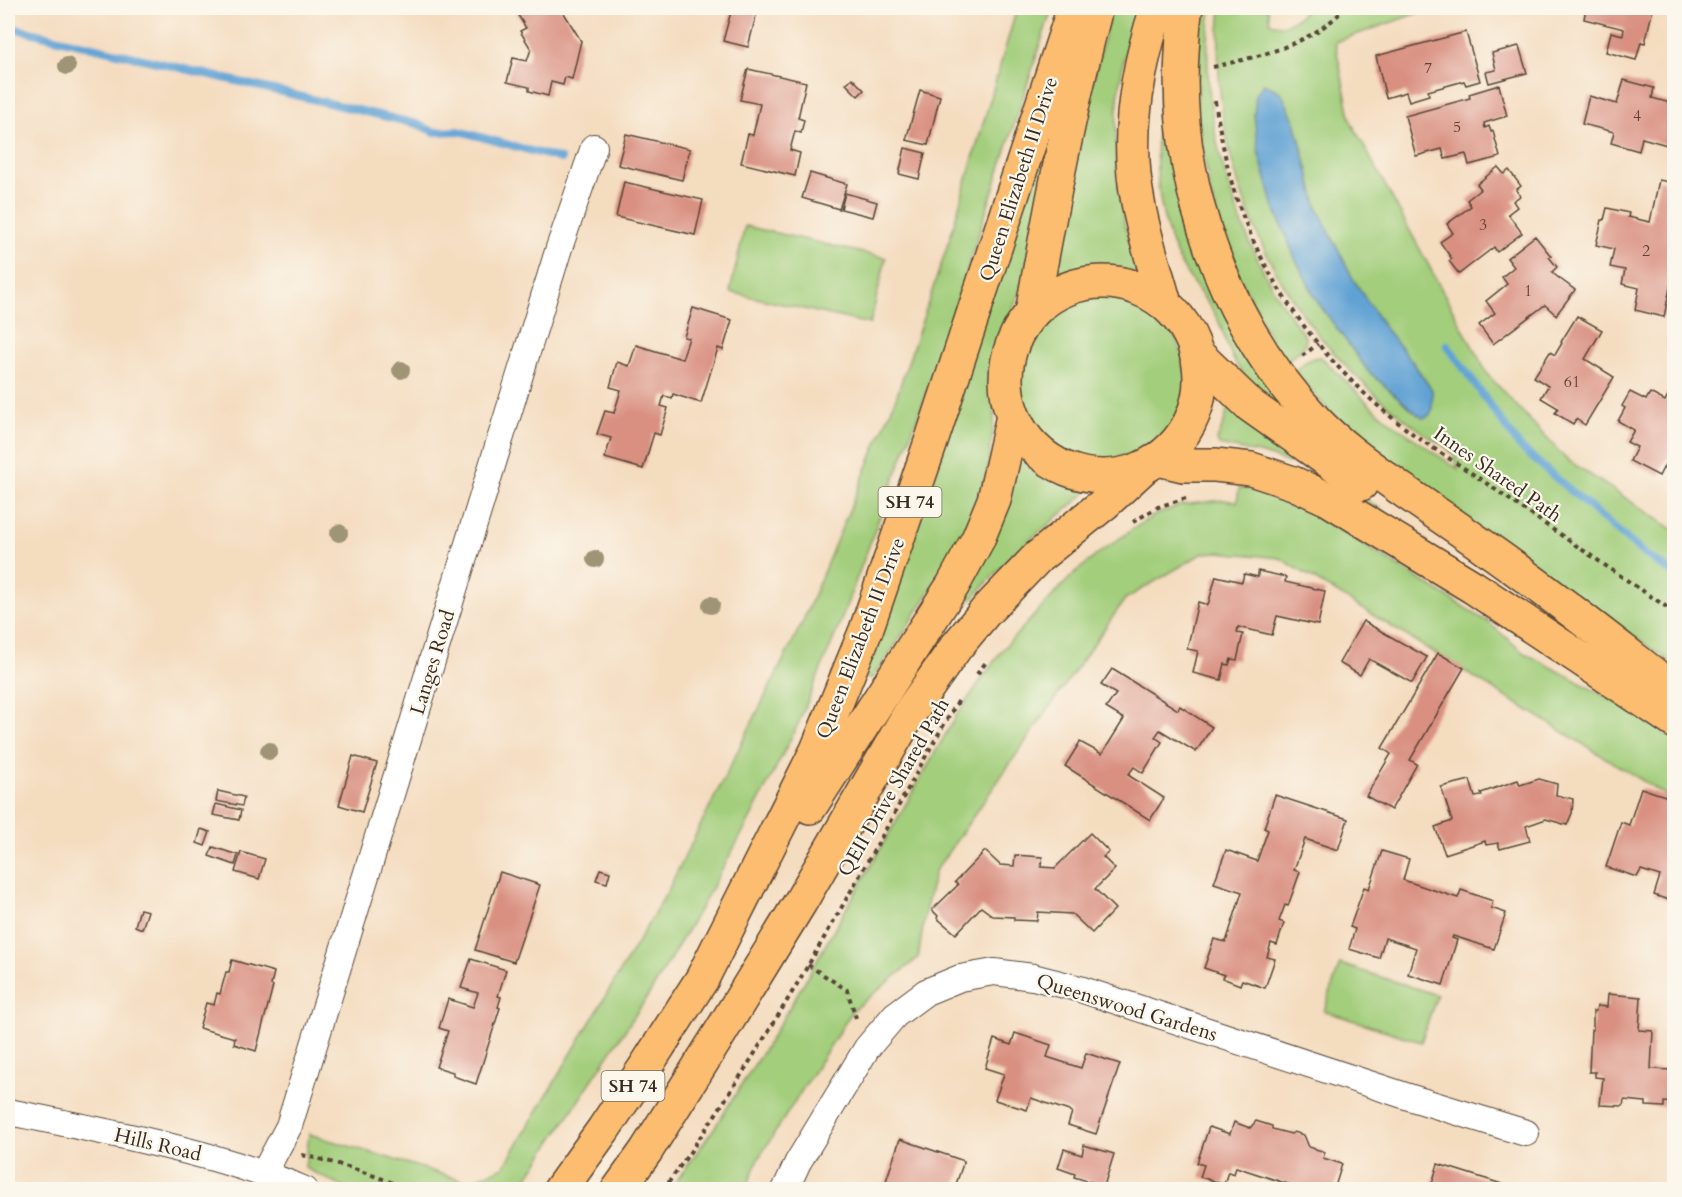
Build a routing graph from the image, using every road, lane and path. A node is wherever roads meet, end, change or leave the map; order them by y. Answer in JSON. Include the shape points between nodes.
{"nodes":[{"id":1,"x":1074,"y":8,"type":"edge"},
{"id":2,"x":1096,"y":8,"type":"edge"},
{"id":3,"x":1157,"y":8,"type":"edge"},
{"id":4,"x":1186,"y":8,"type":"edge"},
{"id":5,"x":1345,"y":8,"type":"edge"},
{"id":6,"x":1213,"y":58,"type":"dead end"},
{"id":7,"x":1214,"y":90,"type":"dead end"},
{"id":8,"x":594,"y":147,"type":"dead end"},
{"id":9,"x":1165,"y":304,"type":"junction"},
{"id":10,"x":1032,"y":313,"type":"junction"},
{"id":11,"x":1197,"y":353,"type":"junction"},
{"id":12,"x":1013,"y":417,"type":"junction"},
{"id":13,"x":1151,"y":463,"type":"junction"},
{"id":14,"x":1190,"y":496,"type":"dead end"},
{"id":15,"x":1131,"y":523,"type":"dead end"},
{"id":16,"x":1674,"y":612,"type":"edge"},
{"id":17,"x":988,"y":660,"type":"dead end"},
{"id":18,"x":976,"y":676,"type":"dead end"},
{"id":19,"x":964,"y":692,"type":"dead end"},
{"id":20,"x":1674,"y":692,"type":"edge"},
{"id":21,"x":1674,"y":721,"type":"edge"},
{"id":22,"x":808,"y":965,"type":"junction"},
{"id":23,"x":702,"y":979,"type":"junction"},
{"id":24,"x":856,"y":1018,"type":"dead end"},
{"id":25,"x":8,"y":1112,"type":"edge"},
{"id":26,"x":1526,"y":1132,"type":"dead end"},
{"id":27,"x":264,"y":1173,"type":"junction"},
{"id":28,"x":305,"y":1190,"type":"edge"},
{"id":29,"x":410,"y":1190,"type":"edge"},
{"id":30,"x":560,"y":1190,"type":"edge"},
{"id":31,"x":618,"y":1190,"type":"edge"},
{"id":32,"x":663,"y":1190,"type":"edge"},
{"id":33,"x":785,"y":1190,"type":"edge"}],
"edges":[{"from":1,"to":23,"type":"highway","name":"Queen Elizabeth II Drive","number":"SH 74","via":[[866,630],[817,750]]},
{"from":2,"to":10,"type":"highway","name":"Queen Elizabeth II Drive","number":"SH 74","via":[[1063,145]]},
{"from":3,"to":9,"type":"highway","number":"SH 74","via":[[1134,107],[1132,158],[1137,201]]},
{"from":4,"to":20,"type":"highway","via":[[1181,100],[1194,191],[1216,263],[1242,319],[1278,374],[1318,422],[1368,465],[1528,577]]},
{"from":5,"to":6,"type":"path","via":[[1319,30],[1294,43],[1213,68]]},
{"from":7,"to":16,"type":"path","name":"Innes Shared Path","via":[[1229,171],[1253,241],[1274,283],[1318,344],[1402,426]]},
{"from":8,"to":27,"type":"street","name":"Langes Road","via":[[559,248],[289,1126]]},
{"from":9,"to":10,"type":"highway","number":"SH 74","via":[[1128,285],[1097,282],[1066,289]]},
{"from":9,"to":11,"type":"highway","number":"SH 74","via":[[1179,318]]},
{"from":10,"to":12,"type":"highway","number":"SH 74","via":[[1010,351],[1006,373]]},
{"from":11,"to":13,"type":"highway","number":"SH 74","via":[[1199,393],[1194,412],[1173,446]]},
{"from":11,"to":20,"type":"highway","via":[[1251,406],[1314,452],[1518,593]]},
{"from":12,"to":13,"type":"highway","number":"SH 74","via":[[1039,452],[1078,473],[1122,474]]},
{"from":12,"to":23,"type":"highway","number":"SH 74","via":[[994,500],[953,585]]},
{"from":13,"to":21,"type":"highway","via":[[1251,469],[1328,499],[1473,587]]},
{"from":13,"to":31,"type":"highway","number":"SH 74","via":[[1031,563],[956,647],[911,711],[795,911]]},
{"from":14,"to":15,"type":"path","via":[[1158,507]]},
{"from":17,"to":18,"type":"path"},
{"from":19,"to":22,"type":"path","name":"QEII Drive Shared Path"},
{"from":22,"to":24,"type":"path","via":[[847,990]]},
{"from":22,"to":32,"type":"path","name":"QEII Drive Shared Path","via":[[730,1092]]},
{"from":23,"to":30,"type":"highway","name":"Queen Elizabeth II Drive","number":"SH 74"},
{"from":25,"to":27,"type":"street","name":"Hills Road","via":[[172,1147]]},
{"from":26,"to":33,"type":"street","name":"Queenswood Gardens","via":[[1080,989],[994,972],[960,978],[926,992],[895,1015],[867,1048]]},
{"from":27,"to":28,"type":"street","name":"Hills Road"},
{"from":27,"to":29,"type":"path","via":[[297,1154],[353,1168]]}]}
